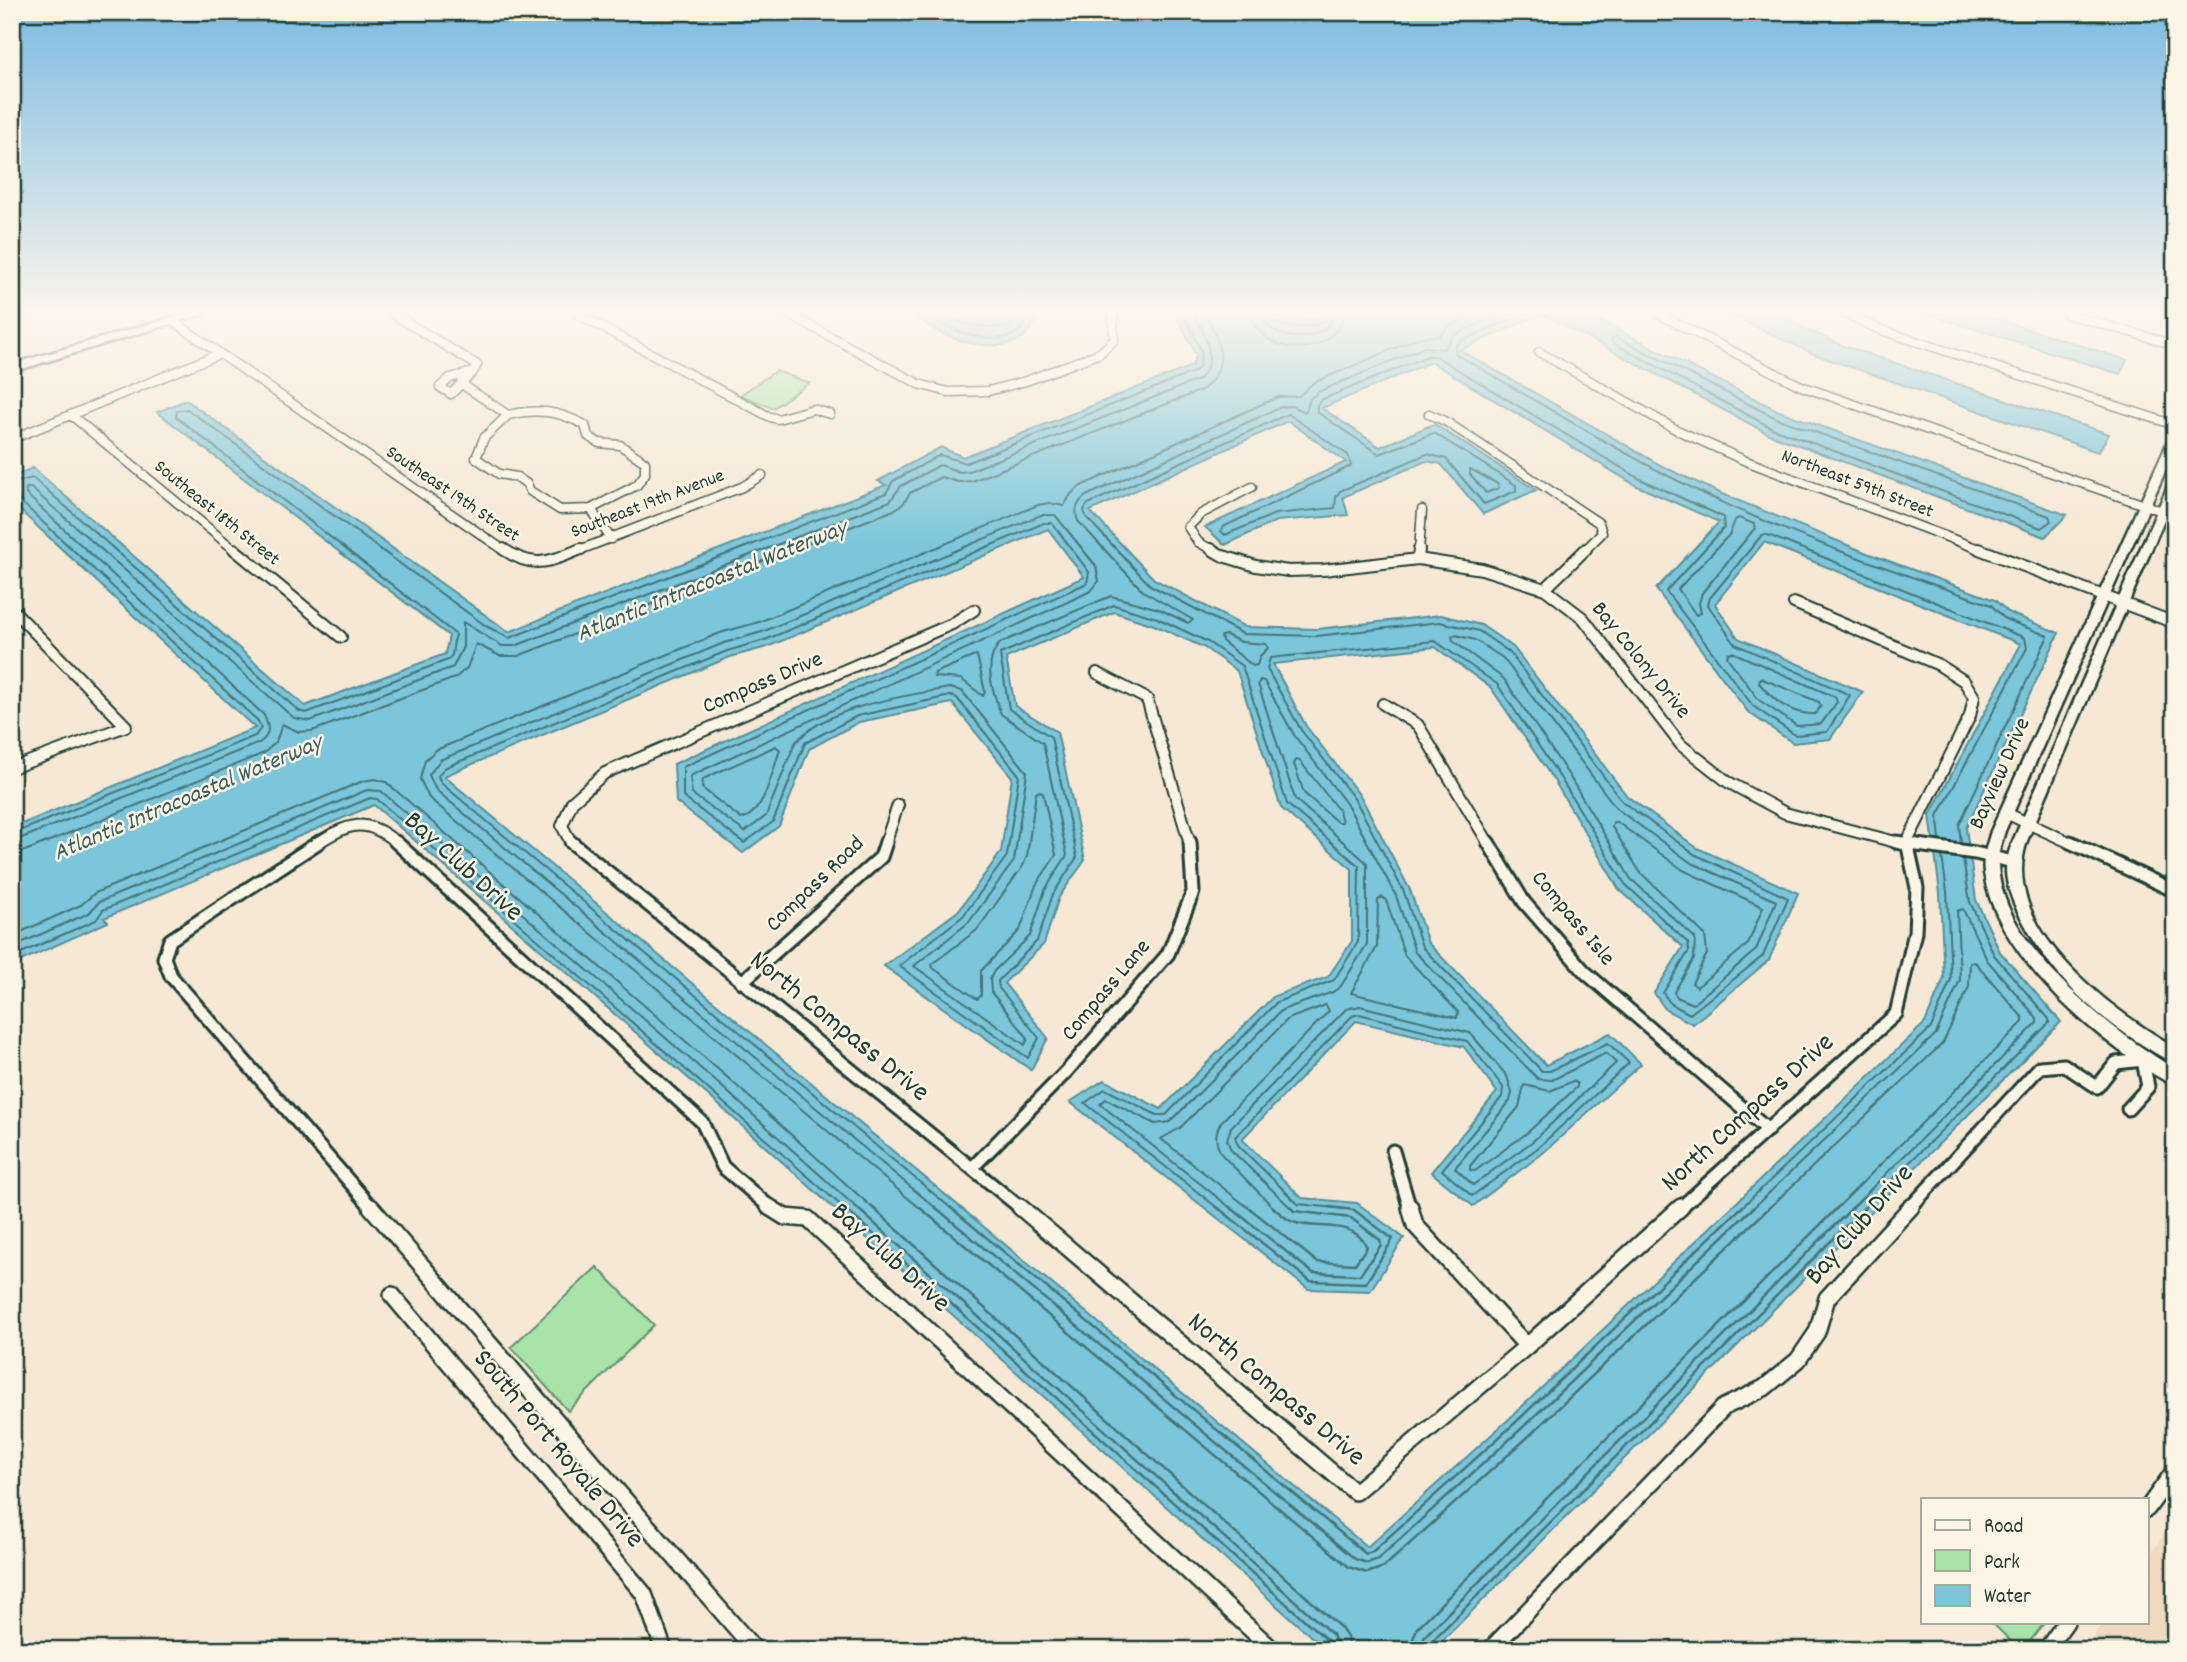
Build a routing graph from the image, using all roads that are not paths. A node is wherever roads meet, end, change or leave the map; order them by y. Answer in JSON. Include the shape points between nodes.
{"nodes":[{"id":1,"x":128,"y":392,"type":"edge"},
{"id":2,"x":274,"y":392,"type":"edge"},
{"id":3,"x":473,"y":392,"type":"edge"},
{"id":4,"x":723,"y":392,"type":"edge"},
{"id":5,"x":945,"y":392,"type":"edge"},
{"id":6,"x":965,"y":392,"type":"edge"},
{"id":7,"x":1608,"y":392,"type":"edge"},
{"id":8,"x":1817,"y":392,"type":"edge"},
{"id":9,"x":2072,"y":392,"type":"edge"},
{"id":10,"x":830,"y":414,"type":"dead end"},
{"id":11,"x":1429,"y":414,"type":"dead end"},
{"id":12,"x":71,"y":415,"type":"junction"},
{"id":13,"x":508,"y":415,"type":"junction"},
{"id":14,"x":2175,"y":425,"type":"edge"},
{"id":15,"x":2175,"y":437,"type":"edge"},
{"id":16,"x":12,"y":439,"type":"edge"},
{"id":17,"x":2161,"y":469,"type":"junction"},
{"id":18,"x":2175,"y":473,"type":"edge"},
{"id":19,"x":762,"y":475,"type":"dead end"},
{"id":20,"x":2175,"y":481,"type":"edge"},
{"id":21,"x":1252,"y":487,"type":"dead end"},
{"id":22,"x":2145,"y":505,"type":"junction"},
{"id":23,"x":592,"y":509,"type":"junction"},
{"id":24,"x":1422,"y":510,"type":"dead end"},
{"id":25,"x":2162,"y":511,"type":"junction"},
{"id":26,"x":611,"y":539,"type":"junction"},
{"id":27,"x":2124,"y":551,"type":"junction"},
{"id":28,"x":2142,"y":558,"type":"junction"},
{"id":29,"x":1418,"y":559,"type":"junction"},
{"id":30,"x":545,"y":563,"type":"joint"},
{"id":31,"x":1545,"y":589,"type":"junction"},
{"id":32,"x":2104,"y":597,"type":"junction"},
{"id":33,"x":1794,"y":603,"type":"dead end"},
{"id":34,"x":2122,"y":604,"type":"junction"},
{"id":35,"x":12,"y":609,"type":"edge"},
{"id":36,"x":974,"y":610,"type":"dead end"},
{"id":37,"x":2175,"y":623,"type":"edge"},
{"id":38,"x":341,"y":637,"type":"dead end"},
{"id":39,"x":2083,"y":645,"type":"junction"},
{"id":40,"x":2102,"y":653,"type":"junction"},
{"id":41,"x":1097,"y":673,"type":"dead end"},
{"id":42,"x":2059,"y":699,"type":"junction"},
{"id":43,"x":1383,"y":704,"type":"dead end"},
{"id":44,"x":2078,"y":707,"type":"junction"},
{"id":45,"x":2032,"y":759,"type":"junction"},
{"id":46,"x":12,"y":768,"type":"edge"},
{"id":47,"x":2053,"y":768,"type":"junction"},
{"id":48,"x":572,"y":802,"type":"joint"},
{"id":49,"x":898,"y":805,"type":"dead end"},
{"id":50,"x":2008,"y":814,"type":"junction"},
{"id":51,"x":2029,"y":824,"type":"junction"},
{"id":52,"x":1906,"y":845,"type":"junction"},
{"id":53,"x":1991,"y":856,"type":"junction"},
{"id":54,"x":2013,"y":862,"type":"junction"},
{"id":55,"x":2175,"y":891,"type":"edge"},
{"id":56,"x":742,"y":982,"type":"junction"},
{"id":57,"x":2167,"y":1052,"type":"edge"},
{"id":58,"x":2143,"y":1060,"type":"junction"},
{"id":59,"x":2175,"y":1078,"type":"edge"},
{"id":60,"x":2128,"y":1109,"type":"dead end"},
{"id":61,"x":1768,"y":1130,"type":"junction"},
{"id":62,"x":1392,"y":1151,"type":"dead end"},
{"id":63,"x":973,"y":1167,"type":"junction"},
{"id":64,"x":392,"y":1295,"type":"dead end"},
{"id":65,"x":1527,"y":1346,"type":"junction"},
{"id":66,"x":2175,"y":1469,"type":"edge"},
{"id":67,"x":2148,"y":1508,"type":"edge"},
{"id":68,"x":2065,"y":1624,"type":"edge"},
{"id":69,"x":664,"y":1650,"type":"edge"},
{"id":70,"x":755,"y":1650,"type":"edge"},
{"id":71,"x":1273,"y":1650,"type":"edge"},
{"id":72,"x":1490,"y":1650,"type":"edge"},
{"id":73,"x":2046,"y":1650,"type":"edge"}],
"edges":[{"from":1,"to":12,"type":"street"},
{"from":2,"to":30,"type":"street","name":"Southeast 19th Street","via":[[520,561]]},
{"from":3,"to":13,"type":"street"},
{"from":4,"to":10,"type":"street","via":[[771,417],[786,418],[813,409]]},
{"from":5,"to":6,"type":"street"},
{"from":7,"to":32,"type":"street","name":"Northeast 59th Street","via":[[1746,461]]},
{"from":8,"to":22,"type":"street"},
{"from":9,"to":14,"type":"street"},
{"from":11,"to":31,"type":"street","via":[[1599,523],[1602,533]]},
{"from":12,"to":16,"type":"street"},
{"from":12,"to":38,"type":"street","name":"Southeast 18th Street"},
{"from":13,"to":23,"type":"street","via":[[499,428],[484,435],[476,458],[499,474],[517,477],[560,510]]},
{"from":13,"to":23,"type":"street","via":[[556,409],[585,425],[588,436],[599,443],[620,445],[645,462],[645,474],[637,485]]},
{"from":15,"to":17,"type":"street","name":"Bayview Drive"},
{"from":17,"to":18,"type":"street"},
{"from":17,"to":22,"type":"street","name":"Bayview Drive"},
{"from":19,"to":26,"type":"street","name":"Southeast 19th Avenue"},
{"from":20,"to":25,"type":"street","name":"Bayview Drive"},
{"from":21,"to":29,"type":"street","name":"Bay Colony Drive","via":[[1197,515],[1188,527],[1198,542],[1223,556],[1288,571]]},
{"from":22,"to":25,"type":"street"},
{"from":22,"to":27,"type":"street","name":"Bayview Drive"},
{"from":23,"to":26,"type":"street"},
{"from":24,"to":29,"type":"street"},
{"from":25,"to":28,"type":"street","name":"Bayview Drive"},
{"from":26,"to":30,"type":"street","name":"Southeast 19th Avenue"},
{"from":27,"to":28,"type":"street"},
{"from":27,"to":32,"type":"street","name":"Bayview Drive"},
{"from":28,"to":34,"type":"street","name":"Bayview Drive"},
{"from":29,"to":31,"type":"street","name":"Bay Colony Drive","via":[[1482,569]]},
{"from":31,"to":52,"type":"street","name":"Bay Colony Drive","via":[[1583,618],[1681,745],[1728,782],[1785,813]]},
{"from":32,"to":34,"type":"street","name":"Northeast 59th Street"},
{"from":32,"to":39,"type":"street","name":"Bayview Drive"},
{"from":33,"to":52,"type":"street","via":[[1940,664],[1964,681],[1974,697],[1970,716]]},
{"from":34,"to":37,"type":"street","name":"Northeast 59th Street"},
{"from":34,"to":40,"type":"street","name":"Bayview Drive"},
{"from":35,"to":46,"type":"street","via":[[126,726]]},
{"from":36,"to":48,"type":"street","name":"Compass Drive","via":[[952,624],[605,774]]},
{"from":39,"to":40,"type":"street"},
{"from":39,"to":42,"type":"street","name":"Bayview Drive"},
{"from":40,"to":44,"type":"street","name":"Bayview Drive"},
{"from":41,"to":63,"type":"street","name":"Compass Lane","via":[[1147,699],[1190,837],[1193,892],[1168,954],[1067,1071]]},
{"from":42,"to":44,"type":"street"},
{"from":42,"to":45,"type":"street","name":"Bayview Drive"},
{"from":43,"to":61,"type":"street","name":"Compass Isle","via":[[1418,725],[1524,902],[1585,972]]},
{"from":44,"to":47,"type":"street","name":"Bayview Drive"},
{"from":45,"to":47,"type":"street"},
{"from":45,"to":50,"type":"street","name":"Bayview Drive"},
{"from":47,"to":51,"type":"street","name":"Bayview Drive"},
{"from":48,"to":56,"type":"street","name":"North Compass Drive","via":[[562,826],[573,847]]},
{"from":49,"to":56,"type":"street","name":"Compass Road","via":[[881,857]]},
{"from":50,"to":51,"type":"street"},
{"from":50,"to":53,"type":"street","name":"Bayview Drive"},
{"from":51,"to":54,"type":"street","name":"Bayview Drive"},
{"from":51,"to":55,"type":"street"},
{"from":52,"to":53,"type":"street","name":"Bay Colony Drive"},
{"from":52,"to":61,"type":"street","name":"North Compass Drive","via":[[1917,888],[1915,932],[1896,1014]]},
{"from":53,"to":54,"type":"street","name":"Bay Colony Drive"},
{"from":53,"to":58,"type":"street","name":"Bayview Drive","via":[[1997,896],[2027,952],[2054,985]]},
{"from":54,"to":57,"type":"street","via":[[2019,899],[2047,950],[2103,1007]]},
{"from":56,"to":63,"type":"street","name":"North Compass Drive"},
{"from":57,"to":58,"type":"street","name":"Bay Club Drive"},
{"from":58,"to":59,"type":"street","name":"Bayview Drive"},
{"from":58,"to":60,"type":"street","via":[[2148,1087]]},
{"from":58,"to":72,"type":"street","name":"Bay Club Drive","via":[[2116,1063],[2097,1087],[2067,1064],[2040,1067],[1827,1298],[1816,1335],[1783,1376],[1724,1407]]},
{"from":61,"to":65,"type":"street","name":"North Compass Drive"},
{"from":62,"to":65,"type":"street","via":[[1415,1225]]},
{"from":63,"to":65,"type":"street","name":"North Compass Drive","via":[[1355,1492]]},
{"from":64,"to":69,"type":"street","name":"South Port Royale Drive","via":[[644,1594]]},
{"from":66,"to":67,"type":"street"},
{"from":68,"to":73,"type":"street"},
{"from":70,"to":71,"type":"street","name":"Bay Club Drive","via":[[171,976],[163,958],[170,940],[339,830],[360,825],[381,829],[702,1122],[732,1176],[785,1217],[808,1219]]}]}
